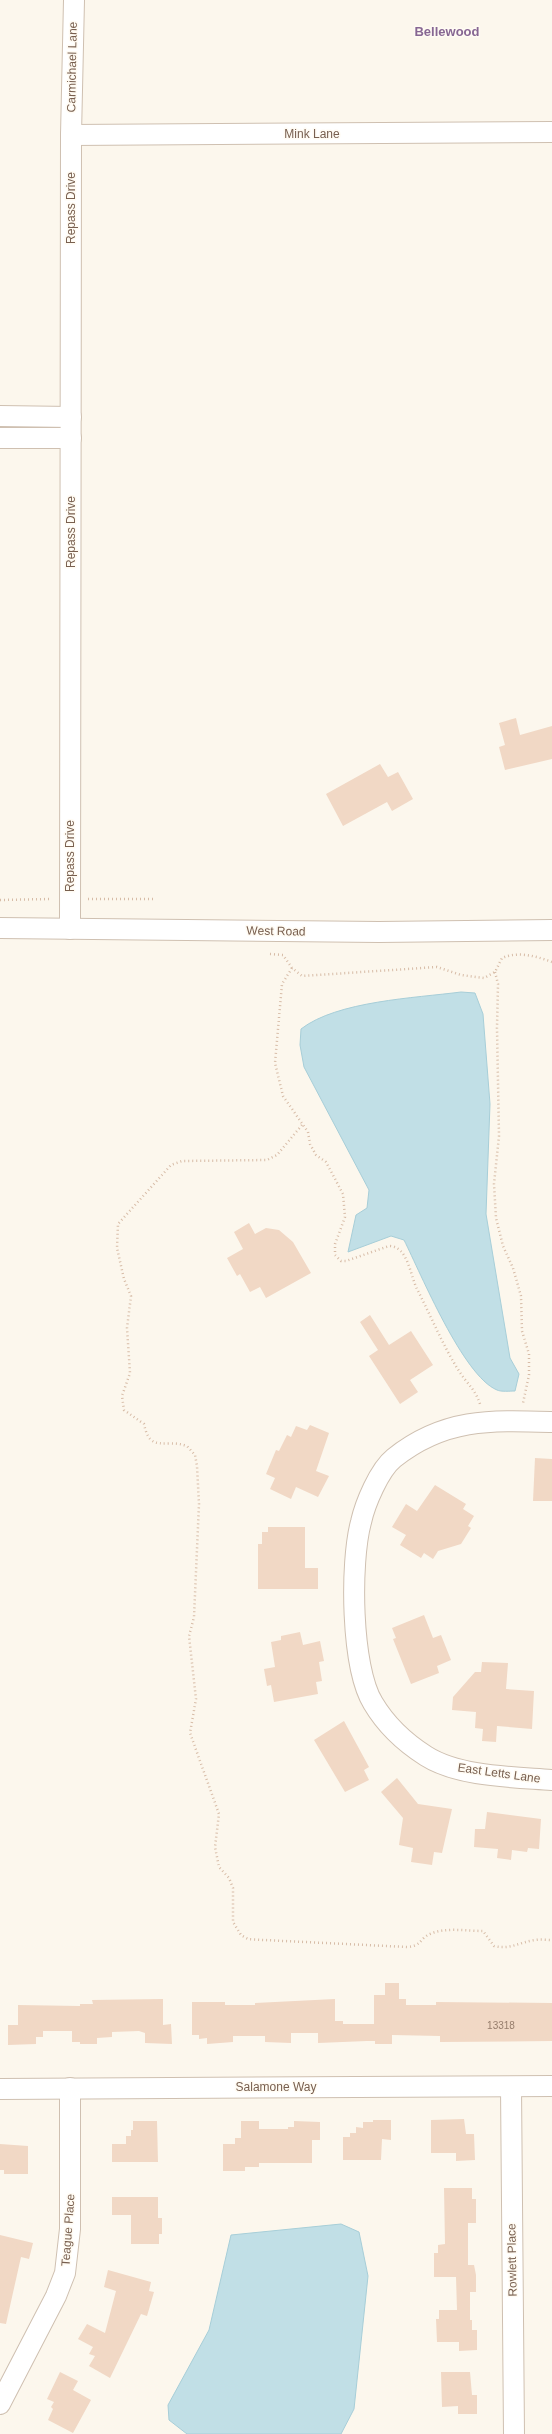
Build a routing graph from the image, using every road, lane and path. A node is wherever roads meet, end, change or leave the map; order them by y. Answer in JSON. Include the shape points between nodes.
{"nodes":[{"id":1,"x":74,"y":0,"type":"edge"},
{"id":2,"x":552,"y":132,"type":"edge"},
{"id":3,"x":71,"y":135,"type":"junction"},
{"id":4,"x":0,"y":416,"type":"edge"},
{"id":5,"x":71,"y":417,"type":"junction"},
{"id":6,"x":0,"y":438,"type":"edge"},
{"id":7,"x":71,"y":438,"type":"junction"},
{"id":8,"x":0,"y":928,"type":"edge"},
{"id":9,"x":70,"y":929,"type":"junction"},
{"id":10,"x":552,"y":930,"type":"edge"},
{"id":11,"x":270,"y":954,"type":"dead end"},
{"id":12,"x":552,"y":962,"type":"edge"},
{"id":13,"x":292,"y":968,"type":"junction"},
{"id":14,"x":494,"y":972,"type":"junction"},
{"id":15,"x":302,"y":1125,"type":"junction"},
{"id":16,"x":516,"y":1403,"type":"dead end"},
{"id":17,"x":487,"y":1404,"type":"dead end"},
{"id":18,"x":552,"y":1422,"type":"edge"},
{"id":19,"x":552,"y":1780,"type":"edge"},
{"id":20,"x":552,"y":1940,"type":"edge"},
{"id":21,"x":552,"y":2086,"type":"edge"},
{"id":22,"x":511,"y":2087,"type":"junction"},
{"id":23,"x":70,"y":2088,"type":"junction"},
{"id":24,"x":0,"y":2089,"type":"edge"},
{"id":25,"x":0,"y":2404,"type":"edge"},
{"id":26,"x":514,"y":2434,"type":"edge"}],
"edges":[{"from":1,"to":3,"type":"street","name":"Carmichael Lane"},
{"from":2,"to":3,"type":"street","name":"Mink Lane"},
{"from":3,"to":5,"type":"street","name":"Repass Drive"},
{"from":4,"to":5,"type":"street"},
{"from":5,"to":7,"type":"street","name":"Repass Drive"},
{"from":6,"to":7,"type":"street"},
{"from":7,"to":9,"type":"street","name":"Repass Drive"},
{"from":8,"to":9,"type":"street","name":"West Road"},
{"from":9,"to":10,"type":"street","name":"West Road","via":[[379,932]]},
{"from":11,"to":13,"type":"path","via":[[283,955]]},
{"from":12,"to":14,"type":"path","via":[[537,956],[510,955],[502,958]]},
{"from":13,"to":14,"type":"path","via":[[302,976],[437,967],[461,975],[484,978]]},
{"from":13,"to":15,"type":"path","via":[[282,984],[275,1063],[283,1096]]},
{"from":14,"to":16,"type":"path","via":[[498,984],[496,1028],[499,1136],[494,1184],[496,1218],[503,1246],[522,1296],[522,1331],[529,1354],[529,1375],[523,1403]]},
{"from":15,"to":17,"type":"path","via":[[308,1132],[310,1144],[316,1155],[326,1162],[343,1194],[345,1217],[335,1244],[335,1255],[338,1259],[346,1261],[389,1246],[401,1251],[414,1283],[459,1372],[479,1396],[480,1404]]},
{"from":15,"to":20,"type":"path","via":[[278,1155],[267,1160],[182,1161],[171,1165],[118,1224],[117,1233],[117,1248],[131,1296],[127,1328],[130,1373],[122,1396],[124,1410],[144,1424],[147,1438],[151,1442],[180,1444],[190,1449],[197,1466],[199,1504],[194,1617],[189,1636],[196,1699],[190,1733],[219,1814],[215,1847],[219,1867],[229,1878],[233,1888],[233,1922],[248,1939],[264,1940],[407,1947],[416,1946],[430,1934],[440,1931],[483,1931],[494,1946],[502,1948],[535,1940]]},
{"from":18,"to":19,"type":"street","name":"East Letts Lane","via":[[474,1422],[435,1432],[392,1459],[379,1477],[361,1522],[355,1563],[355,1607],[360,1666],[372,1702],[397,1735],[427,1757],[459,1770]]},
{"from":21,"to":22,"type":"street","name":"Salamone Way"},
{"from":22,"to":23,"type":"street","name":"Salamone Way"},
{"from":22,"to":26,"type":"street","name":"Rowlett Place"},
{"from":23,"to":24,"type":"street","name":"Salamone Way"},
{"from":23,"to":25,"type":"street","name":"Teague Place","via":[[70,2229],[65,2273],[56,2296]]}]}
